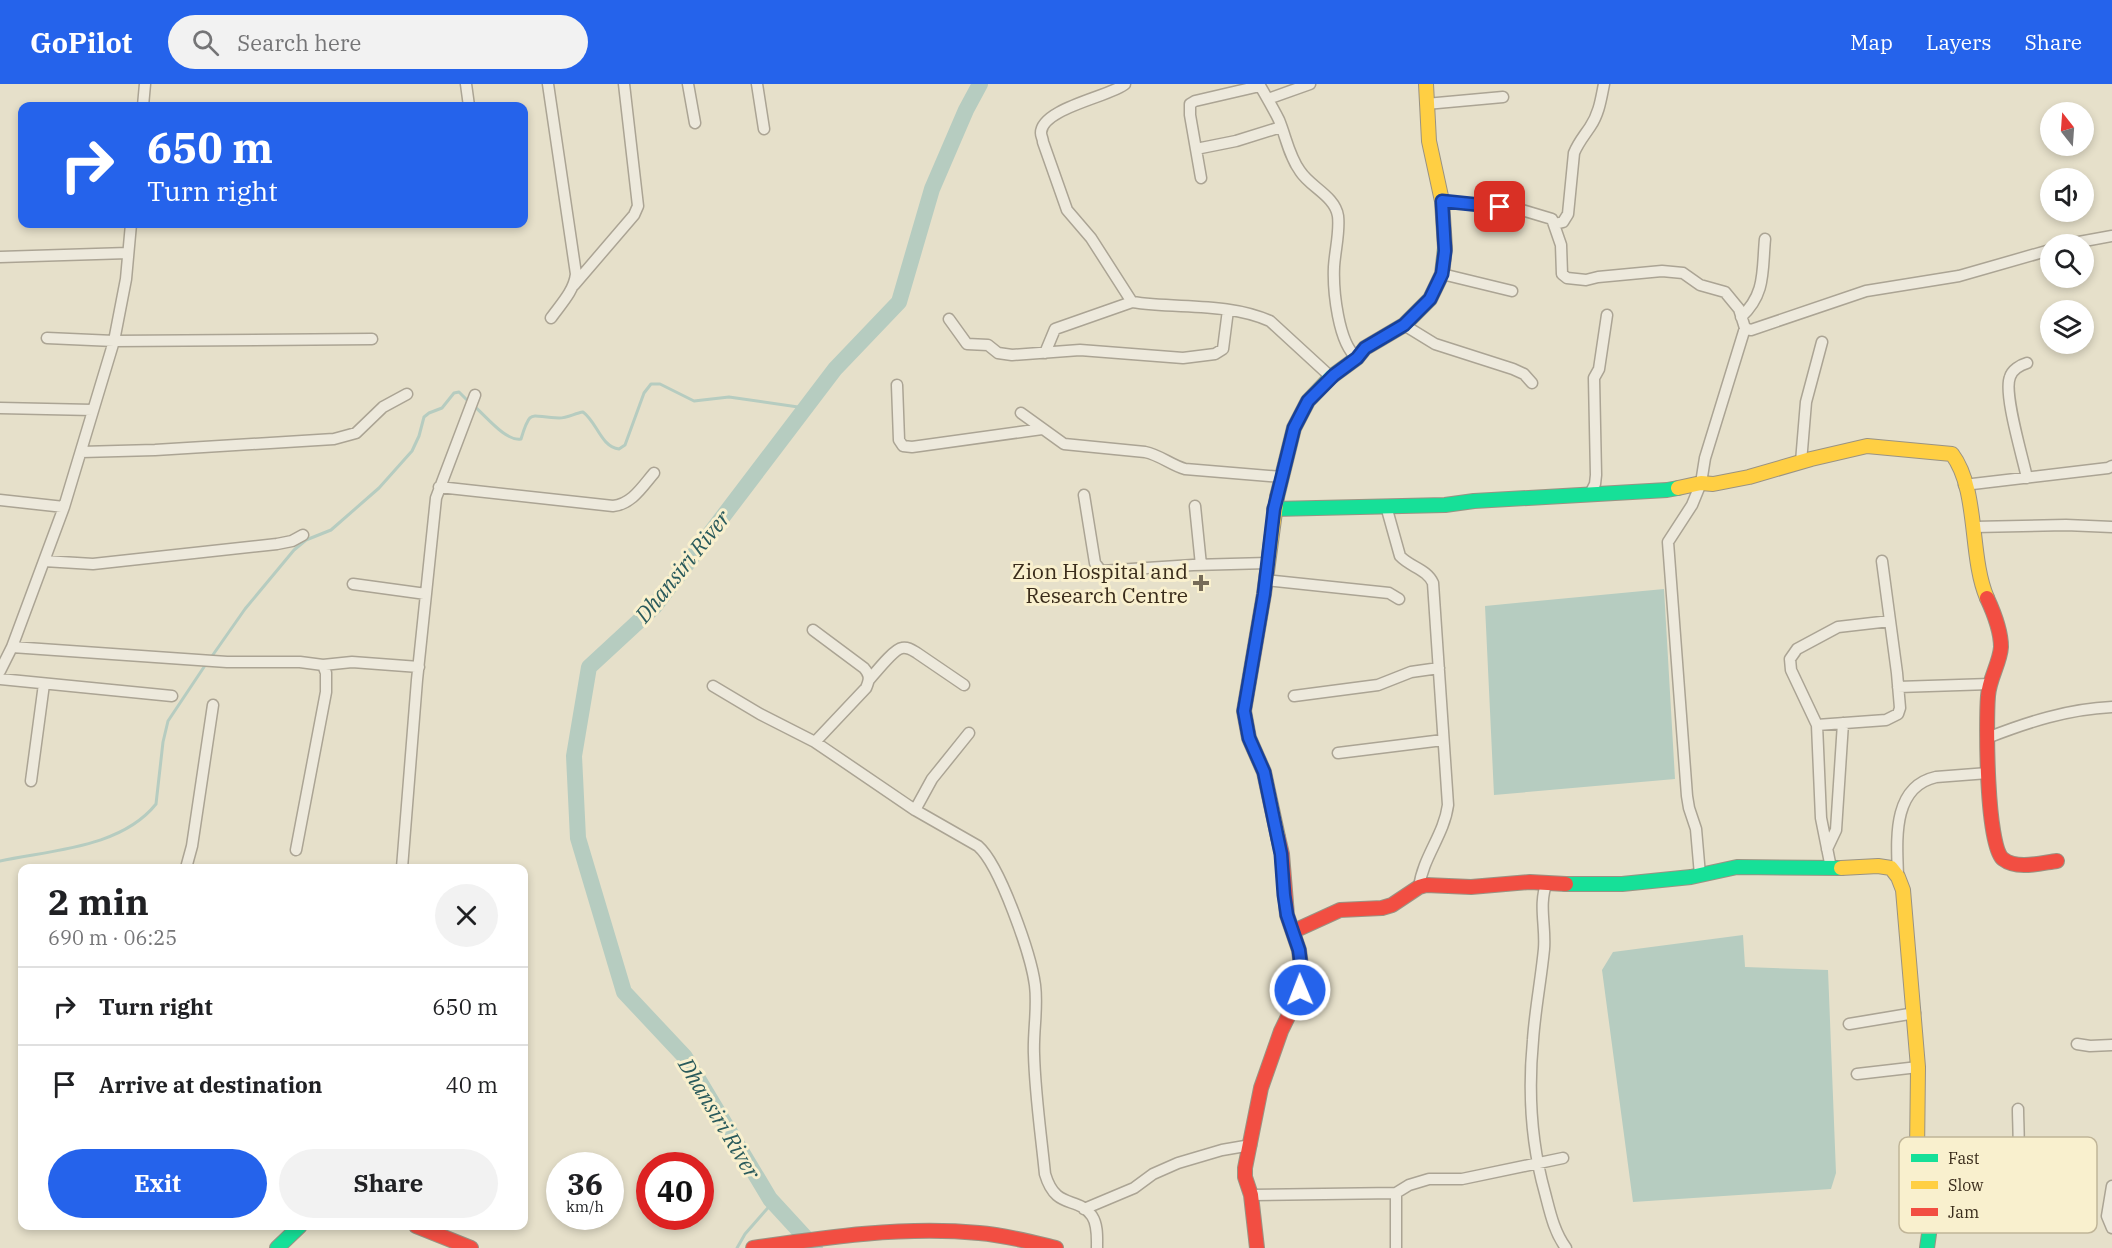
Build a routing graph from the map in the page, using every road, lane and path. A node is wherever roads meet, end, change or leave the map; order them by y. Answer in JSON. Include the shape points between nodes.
{"nodes":[{"id":1,"x":145,"y":84,"type":"edge"},
{"id":2,"x":466,"y":84,"type":"edge"},
{"id":3,"x":548,"y":84,"type":"edge"},
{"id":4,"x":624,"y":84,"type":"edge"},
{"id":5,"x":688,"y":84,"type":"edge"},
{"id":6,"x":757,"y":84,"type":"edge"},
{"id":7,"x":1125,"y":84,"type":"edge"},
{"id":8,"x":1310,"y":84,"type":"edge"},
{"id":9,"x":1426,"y":84,"type":"edge"},
{"id":10,"x":1604,"y":84,"type":"edge"},
{"id":11,"x":1260,"y":85,"type":"edge"},
{"id":12,"x":1503,"y":97,"type":"dead end"},
{"id":13,"x":1268,"y":99,"type":"junction"},
{"id":14,"x":143,"y":102,"type":"edge"},
{"id":15,"x":468,"y":102,"type":"edge"},
{"id":16,"x":1426,"y":104,"type":"junction"},
{"id":17,"x":695,"y":123,"type":"dead end"},
{"id":18,"x":1281,"y":127,"type":"junction"},
{"id":19,"x":764,"y":129,"type":"dead end"},
{"id":20,"x":1196,"y":149,"type":"junction"},
{"id":21,"x":1201,"y":178,"type":"dead end"},
{"id":22,"x":1442,"y":201,"type":"junction"},
{"id":23,"x":1555,"y":224,"type":"junction"},
{"id":24,"x":131,"y":228,"type":"edge"},
{"id":25,"x":2112,"y":236,"type":"edge"},
{"id":26,"x":1765,"y":239,"type":"dead end"},
{"id":27,"x":2094,"y":239,"type":"edge"},
{"id":28,"x":128,"y":253,"type":"junction"},
{"id":29,"x":2040,"y":253,"type":"edge"},
{"id":30,"x":0,"y":257,"type":"edge"},
{"id":31,"x":1442,"y":274,"type":"junction"},
{"id":32,"x":574,"y":285,"type":"junction"},
{"id":33,"x":1512,"y":291,"type":"dead end"},
{"id":34,"x":1132,"y":302,"type":"junction"},
{"id":35,"x":1228,"y":310,"type":"junction"},
{"id":36,"x":1607,"y":315,"type":"dead end"},
{"id":37,"x":551,"y":318,"type":"dead end"},
{"id":38,"x":949,"y":319,"type":"dead end"},
{"id":39,"x":1743,"y":323,"type":"junction"},
{"id":40,"x":1404,"y":325,"type":"junction"},
{"id":41,"x":47,"y":338,"type":"dead end"},
{"id":42,"x":372,"y":339,"type":"dead end"},
{"id":43,"x":114,"y":341,"type":"junction"},
{"id":44,"x":1822,"y":342,"type":"dead end"},
{"id":45,"x":1045,"y":353,"type":"junction"},
{"id":46,"x":1357,"y":358,"type":"junction"},
{"id":47,"x":2027,"y":363,"type":"dead end"},
{"id":48,"x":1331,"y":377,"type":"junction"},
{"id":49,"x":1532,"y":383,"type":"dead end"},
{"id":50,"x":897,"y":386,"type":"dead end"},
{"id":51,"x":407,"y":394,"type":"dead end"},
{"id":52,"x":475,"y":394,"type":"dead end"},
{"id":53,"x":0,"y":408,"type":"edge"},
{"id":54,"x":93,"y":410,"type":"junction"},
{"id":55,"x":1021,"y":413,"type":"dead end"},
{"id":56,"x":1042,"y":429,"type":"junction"},
{"id":57,"x":81,"y":452,"type":"junction"},
{"id":58,"x":1801,"y":462,"type":"junction"},
{"id":59,"x":2112,"y":466,"type":"edge"},
{"id":60,"x":654,"y":473,"type":"dead end"},
{"id":61,"x":1282,"y":477,"type":"junction"},
{"id":62,"x":2027,"y":478,"type":"junction"},
{"id":63,"x":1701,"y":483,"type":"junction"},
{"id":64,"x":1964,"y":485,"type":"junction"},
{"id":65,"x":439,"y":487,"type":"junction"},
{"id":66,"x":1590,"y":494,"type":"junction"},
{"id":67,"x":1084,"y":495,"type":"dead end"},
{"id":68,"x":0,"y":500,"type":"edge"},
{"id":69,"x":1195,"y":506,"type":"dead end"},
{"id":70,"x":1386,"y":506,"type":"junction"},
{"id":71,"x":64,"y":507,"type":"junction"},
{"id":72,"x":1274,"y":509,"type":"junction"},
{"id":73,"x":1974,"y":527,"type":"junction"},
{"id":74,"x":2112,"y":527,"type":"edge"},
{"id":75,"x":303,"y":535,"type":"dead end"},
{"id":76,"x":44,"y":561,"type":"junction"},
{"id":77,"x":1882,"y":561,"type":"dead end"},
{"id":78,"x":1268,"y":563,"type":"junction"},
{"id":79,"x":1201,"y":565,"type":"junction"},
{"id":80,"x":1266,"y":580,"type":"junction"},
{"id":81,"x":353,"y":584,"type":"dead end"},
{"id":82,"x":426,"y":594,"type":"junction"},
{"id":83,"x":1399,"y":599,"type":"dead end"},
{"id":84,"x":1890,"y":621,"type":"junction"},
{"id":85,"x":813,"y":630,"type":"dead end"},
{"id":86,"x":12,"y":647,"type":"junction"},
{"id":87,"x":323,"y":665,"type":"junction"},
{"id":88,"x":419,"y":667,"type":"junction"},
{"id":89,"x":1439,"y":668,"type":"junction"},
{"id":90,"x":0,"y":671,"type":"edge"},
{"id":91,"x":0,"y":679,"type":"edge"},
{"id":92,"x":869,"y":680,"type":"junction"},
{"id":93,"x":44,"y":684,"type":"junction"},
{"id":94,"x":1990,"y":684,"type":"junction"},
{"id":95,"x":964,"y":685,"type":"dead end"},
{"id":96,"x":713,"y":686,"type":"dead end"},
{"id":97,"x":1898,"y":687,"type":"junction"},
{"id":98,"x":172,"y":696,"type":"dead end"},
{"id":99,"x":1294,"y":696,"type":"dead end"},
{"id":100,"x":213,"y":705,"type":"dead end"},
{"id":101,"x":2112,"y":707,"type":"edge"},
{"id":102,"x":1843,"y":723,"type":"junction"},
{"id":103,"x":1817,"y":725,"type":"junction"},
{"id":104,"x":969,"y":733,"type":"dead end"},
{"id":105,"x":1987,"y":738,"type":"junction"},
{"id":106,"x":1443,"y":740,"type":"junction"},
{"id":107,"x":815,"y":742,"type":"junction"},
{"id":108,"x":1338,"y":753,"type":"dead end"},
{"id":109,"x":1988,"y":773,"type":"junction"},
{"id":110,"x":31,"y":781,"type":"dead end"},
{"id":111,"x":915,"y":810,"type":"junction"},
{"id":112,"x":1827,"y":849,"type":"junction"},
{"id":113,"x":296,"y":850,"type":"dead end"},
{"id":114,"x":2057,"y":861,"type":"dead end"},
{"id":115,"x":187,"y":864,"type":"edge"},
{"id":116,"x":402,"y":864,"type":"edge"},
{"id":117,"x":1831,"y":868,"type":"junction"},
{"id":118,"x":1700,"y":875,"type":"junction"},
{"id":119,"x":1898,"y":877,"type":"junction"},
{"id":120,"x":1547,"y":882,"type":"junction"},
{"id":121,"x":1419,"y":887,"type":"junction"},
{"id":122,"x":1293,"y":931,"type":"junction"},
{"id":123,"x":1915,"y":1013,"type":"junction"},
{"id":124,"x":1849,"y":1024,"type":"dead end"},
{"id":125,"x":2078,"y":1044,"type":"dead end"},
{"id":126,"x":2112,"y":1045,"type":"edge"},
{"id":127,"x":1918,"y":1067,"type":"junction"},
{"id":128,"x":1857,"y":1074,"type":"dead end"},
{"id":129,"x":2018,"y":1109,"type":"dead end"},
{"id":130,"x":1917,"y":1137,"type":"edge"},
{"id":131,"x":2018,"y":1137,"type":"edge"},
{"id":132,"x":1251,"y":1145,"type":"junction"},
{"id":133,"x":1563,"y":1158,"type":"dead end"},
{"id":134,"x":1537,"y":1164,"type":"junction"},
{"id":135,"x":2112,"y":1186,"type":"edge"},
{"id":136,"x":1396,"y":1193,"type":"junction"},
{"id":137,"x":1251,"y":1195,"type":"junction"},
{"id":138,"x":1084,"y":1209,"type":"junction"},
{"id":139,"x":2112,"y":1228,"type":"edge"},
{"id":140,"x":296,"y":1230,"type":"edge"},
{"id":141,"x":426,"y":1230,"type":"edge"},
{"id":142,"x":1929,"y":1233,"type":"edge"},
{"id":143,"x":277,"y":1248,"type":"edge"},
{"id":144,"x":471,"y":1248,"type":"edge"},
{"id":145,"x":753,"y":1248,"type":"edge"},
{"id":146,"x":1056,"y":1248,"type":"edge"},
{"id":147,"x":1097,"y":1248,"type":"edge"},
{"id":148,"x":1257,"y":1248,"type":"edge"},
{"id":149,"x":1396,"y":1248,"type":"edge"},
{"id":150,"x":1566,"y":1248,"type":"edge"},
{"id":151,"x":1927,"y":1248,"type":"edge"}],
"edges":[{"from":1,"to":14,"type":"street"},
{"from":2,"to":15,"type":"street"},
{"from":3,"to":32,"type":"street","via":[[576,274]]},
{"from":4,"to":32,"type":"street","via":[[638,206]]},
{"from":5,"to":17,"type":"street"},
{"from":6,"to":19,"type":"street"},
{"from":7,"to":34,"type":"street","via":[[1067,109],[1043,126],[1041,132],[1067,210],[1091,238]]},
{"from":8,"to":13,"type":"street"},
{"from":9,"to":16,"type":"street"},
{"from":10,"to":23,"type":"street","via":[[1595,117],[1574,153],[1568,214],[1563,222]]},
{"from":11,"to":13,"type":"street"},
{"from":11,"to":20,"type":"street","via":[[1191,104]]},
{"from":12,"to":16,"type":"street"},
{"from":13,"to":18,"type":"street"},
{"from":16,"to":22,"type":"street","via":[[1429,141]]},
{"from":18,"to":20,"type":"street"},
{"from":18,"to":46,"type":"street","via":[[1300,172],[1336,209],[1334,270],[1338,313],[1348,349]]},
{"from":20,"to":21,"type":"street"},
{"from":22,"to":23,"type":"street","via":[[1522,210],[1546,216]]},
{"from":22,"to":31,"type":"street"},
{"from":23,"to":39,"type":"street","via":[[1561,245],[1562,274],[1567,278],[1683,273],[1700,285],[1725,292],[1739,309]]},
{"from":24,"to":28,"type":"street"},
{"from":25,"to":27,"type":"street"},
{"from":26,"to":39,"type":"street","via":[[1758,297]]},
{"from":28,"to":30,"type":"street"},
{"from":28,"to":43,"type":"street"},
{"from":29,"to":39,"type":"street","via":[[1959,276],[1859,292],[1751,330]]},
{"from":31,"to":33,"type":"street"},
{"from":31,"to":40,"type":"street","via":[[1430,299]]},
{"from":32,"to":37,"type":"street"},
{"from":34,"to":35,"type":"street"},
{"from":34,"to":45,"type":"street","via":[[1055,329]]},
{"from":35,"to":45,"type":"street","via":[[1225,345],[1215,354],[1183,358],[1080,350]]},
{"from":35,"to":48,"type":"street","via":[[1270,321]]},
{"from":36,"to":66,"type":"street","via":[[1599,369],[1593,378],[1596,475]]},
{"from":38,"to":45,"type":"street","via":[[968,344],[988,345],[998,353],[1012,355]]},
{"from":39,"to":63,"type":"street"},
{"from":40,"to":46,"type":"street","via":[[1365,348]]},
{"from":40,"to":49,"type":"street","via":[[1434,344],[1513,369]]},
{"from":41,"to":43,"type":"street"},
{"from":42,"to":43,"type":"street"},
{"from":43,"to":54,"type":"street"},
{"from":44,"to":58,"type":"street","via":[[1806,402]]},
{"from":46,"to":48,"type":"street"},
{"from":47,"to":62,"type":"street","via":[[2014,370],[2008,379]]},
{"from":48,"to":61,"type":"street","via":[[1308,401],[1294,428]]},
{"from":50,"to":56,"type":"street","via":[[899,440],[903,447]]},
{"from":51,"to":57,"type":"street","via":[[383,407],[356,433],[340,438]]},
{"from":52,"to":65,"type":"street"},
{"from":53,"to":54,"type":"street"},
{"from":54,"to":57,"type":"street"},
{"from":55,"to":56,"type":"street"},
{"from":56,"to":61,"type":"street","via":[[1064,444],[1145,452],[1185,469]]},
{"from":57,"to":71,"type":"street"},
{"from":58,"to":63,"type":"street","via":[[1749,477]]},
{"from":58,"to":64,"type":"street","via":[[1867,446],[1952,454],[1960,464]]},
{"from":59,"to":62,"type":"street"},
{"from":60,"to":65,"type":"street","via":[[633,498],[613,506]]},
{"from":61,"to":72,"type":"street"},
{"from":62,"to":64,"type":"street"},
{"from":63,"to":66,"type":"street","via":[[1667,490]]},
{"from":63,"to":118,"type":"street","via":[[1668,542],[1687,796],[1696,829]]},
{"from":64,"to":73,"type":"street"},
{"from":65,"to":82,"type":"street"},
{"from":66,"to":70,"type":"street"},
{"from":67,"to":79,"type":"street","via":[[1095,563],[1101,571]]},
{"from":68,"to":71,"type":"street"},
{"from":69,"to":79,"type":"street"},
{"from":70,"to":72,"type":"street"},
{"from":70,"to":89,"type":"street","via":[[1400,556],[1433,583]]},
{"from":71,"to":76,"type":"street"},
{"from":72,"to":78,"type":"street"},
{"from":73,"to":74,"type":"street"},
{"from":73,"to":94,"type":"street","via":[[1980,582],[1994,611],[2001,639]]},
{"from":75,"to":76,"type":"street","via":[[277,544],[93,564]]},
{"from":76,"to":86,"type":"street"},
{"from":77,"to":84,"type":"street"},
{"from":78,"to":79,"type":"street"},
{"from":78,"to":80,"type":"street"},
{"from":80,"to":83,"type":"street","via":[[1389,593]]},
{"from":80,"to":122,"type":"street","via":[[1244,711],[1249,738],[1264,772],[1281,854],[1287,915]]},
{"from":81,"to":82,"type":"street"},
{"from":82,"to":88,"type":"street"},
{"from":84,"to":97,"type":"street"},
{"from":84,"to":103,"type":"street","via":[[1838,627],[1793,653],[1791,670]]},
{"from":85,"to":92,"type":"street","via":[[864,668]]},
{"from":86,"to":87,"type":"street"},
{"from":86,"to":90,"type":"street"},
{"from":87,"to":88,"type":"street","via":[[352,662]]},
{"from":87,"to":113,"type":"street","via":[[326,692]]},
{"from":88,"to":116,"type":"street"},
{"from":89,"to":99,"type":"street","via":[[1411,672],[1378,685]]},
{"from":89,"to":106,"type":"street"},
{"from":91,"to":93,"type":"street"},
{"from":92,"to":95,"type":"street","via":[[898,649],[909,648]]},
{"from":92,"to":107,"type":"street"},
{"from":93,"to":98,"type":"street"},
{"from":93,"to":110,"type":"street"},
{"from":94,"to":97,"type":"street"},
{"from":94,"to":105,"type":"street"},
{"from":96,"to":107,"type":"street"},
{"from":97,"to":102,"type":"street","via":[[1899,708],[1895,717]]},
{"from":100,"to":115,"type":"street"},
{"from":101,"to":105,"type":"street","via":[[2046,717]]},
{"from":102,"to":103,"type":"street"},
{"from":102,"to":112,"type":"street","via":[[1836,830]]},
{"from":103,"to":112,"type":"street","via":[[1821,818]]},
{"from":104,"to":111,"type":"street","via":[[932,778]]},
{"from":105,"to":109,"type":"street"},
{"from":106,"to":108,"type":"street"},
{"from":106,"to":121,"type":"street","via":[[1446,821],[1425,863]]},
{"from":107,"to":111,"type":"street"},
{"from":109,"to":114,"type":"street","via":[[1994,839],[2001,859],[2016,864]]},
{"from":109,"to":119,"type":"street","via":[[1930,778],[1914,788],[1897,830]]},
{"from":111,"to":138,"type":"street","via":[[978,846],[1000,882],[1030,961],[1035,987],[1034,1053],[1045,1174],[1049,1188],[1059,1197]]},
{"from":112,"to":117,"type":"street"},
{"from":117,"to":118,"type":"street","via":[[1737,867]]},
{"from":117,"to":119,"type":"street","via":[[1878,866],[1891,868]]},
{"from":118,"to":120,"type":"street","via":[[1622,884]]},
{"from":119,"to":123,"type":"street","via":[[1908,921]]},
{"from":120,"to":121,"type":"street"},
{"from":120,"to":134,"type":"street","via":[[1542,894],[1544,947],[1531,1071]]},
{"from":121,"to":122,"type":"street","via":[[1392,905],[1341,910]]},
{"from":122,"to":132,"type":"street","via":[[1302,974],[1300,990],[1261,1088]]},
{"from":123,"to":124,"type":"street"},
{"from":123,"to":127,"type":"street"},
{"from":125,"to":126,"type":"street"},
{"from":127,"to":128,"type":"street"},
{"from":127,"to":130,"type":"street"},
{"from":129,"to":131,"type":"street"},
{"from":132,"to":137,"type":"street","via":[[1245,1177]]},
{"from":132,"to":138,"type":"street","via":[[1178,1163],[1134,1188]]},
{"from":133,"to":134,"type":"street"},
{"from":134,"to":136,"type":"street","via":[[1462,1179],[1429,1179]]},
{"from":134,"to":150,"type":"street","via":[[1555,1227]]},
{"from":135,"to":139,"type":"street","via":[[2107,1216]]},
{"from":136,"to":137,"type":"street"},
{"from":136,"to":149,"type":"street"},
{"from":137,"to":148,"type":"street"},
{"from":138,"to":147,"type":"street","via":[[1096,1226]]},
{"from":140,"to":143,"type":"street"},
{"from":141,"to":144,"type":"street"},
{"from":142,"to":151,"type":"street"},
{"from":145,"to":146,"type":"street","via":[[923,1230],[1021,1240]]}]}
